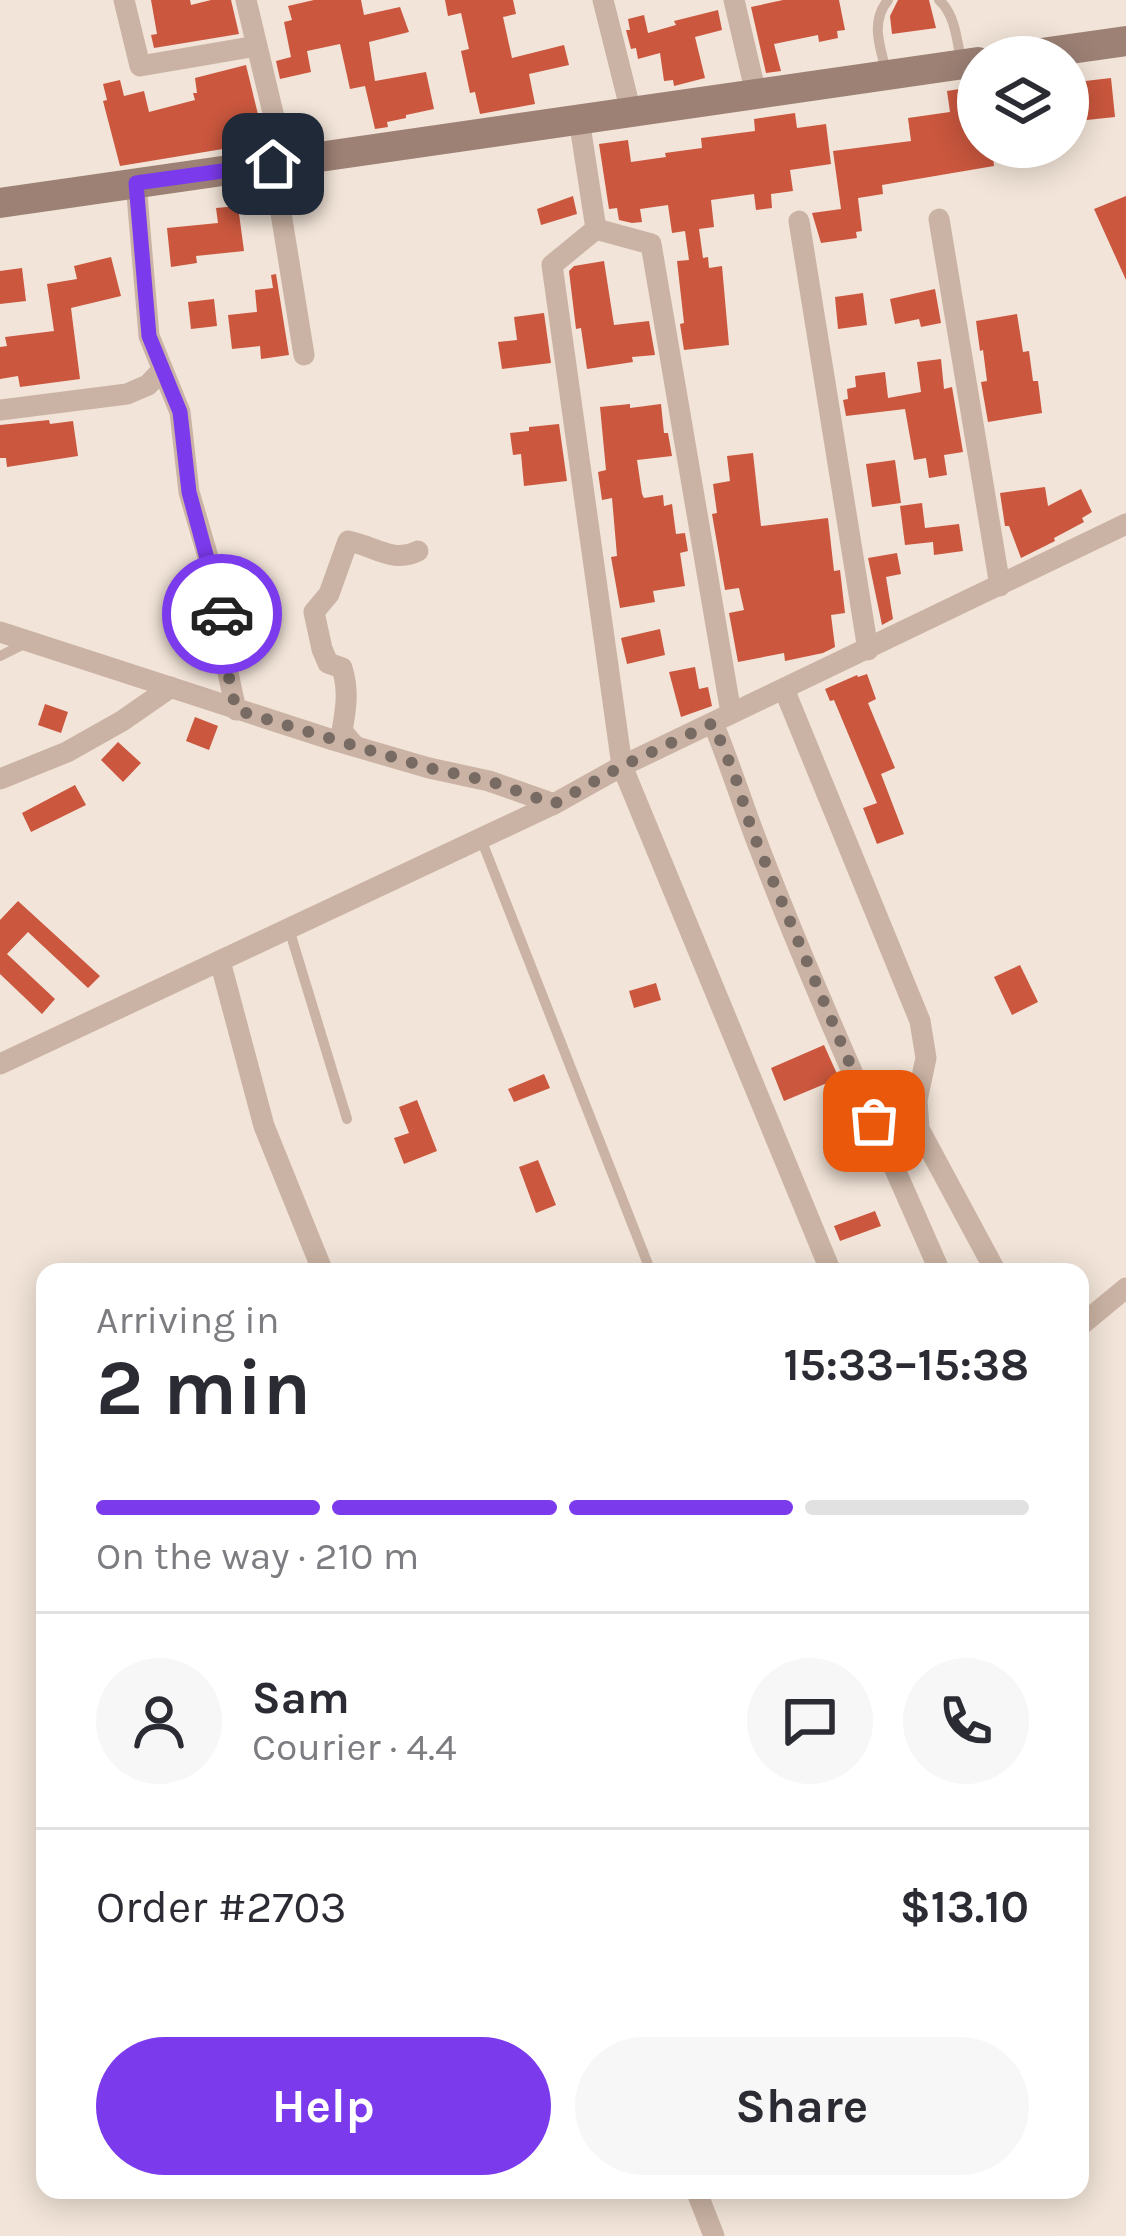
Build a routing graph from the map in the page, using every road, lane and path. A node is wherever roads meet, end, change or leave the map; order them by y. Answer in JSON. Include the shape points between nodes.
{"nodes":[{"id":1,"x":124,"y":0,"type":"edge"},
{"id":2,"x":246,"y":0,"type":"edge"},
{"id":3,"x":603,"y":0,"type":"edge"},
{"id":4,"x":734,"y":0,"type":"edge"},
{"id":5,"x":888,"y":0,"type":"edge"},
{"id":6,"x":939,"y":0,"type":"edge"},
{"id":7,"x":959,"y":36,"type":"edge"},
{"id":8,"x":1126,"y":41,"type":"edge"},
{"id":9,"x":256,"y":46,"type":"junction"},
{"id":10,"x":1089,"y":46,"type":"edge"},
{"id":11,"x":957,"y":65,"type":"edge"},
{"id":12,"x":887,"y":75,"type":"junction"},
{"id":13,"x":756,"y":94,"type":"junction"},
{"id":14,"x":631,"y":112,"type":"junction"},
{"id":15,"x":579,"y":119,"type":"junction"},
{"id":16,"x":279,"y":164,"type":"junction"},
{"id":17,"x":136,"y":183,"type":"junction"},
{"id":18,"x":0,"y":203,"type":"edge"},
{"id":19,"x":939,"y":219,"type":"dead end"},
{"id":20,"x":799,"y":221,"type":"dead end"},
{"id":21,"x":596,"y":229,"type":"junction"},
{"id":22,"x":304,"y":356,"type":"dead end"},
{"id":23,"x":161,"y":370,"type":"junction"},
{"id":24,"x":0,"y":410,"type":"edge"},
{"id":25,"x":1126,"y":524,"type":"edge"},
{"id":26,"x":418,"y":551,"type":"dead end"},
{"id":27,"x":1000,"y":586,"type":"junction"},
{"id":28,"x":0,"y":632,"type":"edge"},
{"id":29,"x":29,"y":642,"type":"junction"},
{"id":30,"x":868,"y":650,"type":"junction"},
{"id":31,"x":0,"y":656,"type":"edge"},
{"id":32,"x":171,"y":687,"type":"junction"},
{"id":33,"x":784,"y":689,"type":"junction"},
{"id":34,"x":236,"y":710,"type":"junction"},
{"id":35,"x":722,"y":718,"type":"junction"},
{"id":36,"x":354,"y":745,"type":"junction"},
{"id":37,"x":622,"y":766,"type":"junction"},
{"id":38,"x":0,"y":779,"type":"edge"},
{"id":39,"x":554,"y":804,"type":"junction"},
{"id":40,"x":482,"y":838,"type":"junction"},
{"id":41,"x":290,"y":929,"type":"junction"},
{"id":42,"x":220,"y":961,"type":"junction"},
{"id":43,"x":0,"y":1064,"type":"edge"},
{"id":44,"x":347,"y":1120,"type":"dead end"},
{"id":45,"x":319,"y":1263,"type":"edge"},
{"id":46,"x":647,"y":1263,"type":"edge"},
{"id":47,"x":827,"y":1263,"type":"edge"},
{"id":48,"x":936,"y":1263,"type":"edge"},
{"id":49,"x":991,"y":1263,"type":"edge"},
{"id":50,"x":1126,"y":1288,"type":"edge"},
{"id":51,"x":1089,"y":1319,"type":"edge"},
{"id":52,"x":700,"y":2199,"type":"edge"},
{"id":53,"x":714,"y":2236,"type":"edge"}],
"edges":[{"from":1,"to":9,"type":"street","via":[[140,66]]},
{"from":2,"to":9,"type":"street"},
{"from":3,"to":14,"type":"street"},
{"from":4,"to":13,"type":"street"},
{"from":5,"to":12,"type":"lane","via":[[877,34]]},
{"from":6,"to":7,"type":"lane"},
{"from":8,"to":10,"type":"main road"},
{"from":9,"to":16,"type":"street"},
{"from":11,"to":12,"type":"main road"},
{"from":12,"to":13,"type":"main road"},
{"from":13,"to":14,"type":"main road"},
{"from":14,"to":15,"type":"main road"},
{"from":15,"to":16,"type":"main road"},
{"from":15,"to":21,"type":"street"},
{"from":16,"to":17,"type":"main road"},
{"from":16,"to":22,"type":"street"},
{"from":17,"to":18,"type":"main road"},
{"from":17,"to":23,"type":"street","via":[[149,336]]},
{"from":19,"to":27,"type":"street"},
{"from":20,"to":30,"type":"street"},
{"from":21,"to":35,"type":"street","via":[[650,244]]},
{"from":21,"to":37,"type":"street","via":[[552,265]]},
{"from":23,"to":24,"type":"street","via":[[128,394]]},
{"from":23,"to":34,"type":"street","via":[[180,412]]},
{"from":25,"to":27,"type":"street"},
{"from":26,"to":36,"type":"street","via":[[397,556],[348,541],[314,612],[328,663],[344,673],[342,731]]},
{"from":27,"to":30,"type":"street"},
{"from":28,"to":29,"type":"street"},
{"from":29,"to":31,"type":"lane"},
{"from":29,"to":32,"type":"street"},
{"from":30,"to":33,"type":"street"},
{"from":32,"to":34,"type":"street"},
{"from":32,"to":38,"type":"street","via":[[67,752]]},
{"from":33,"to":35,"type":"street"},
{"from":33,"to":49,"type":"street","via":[[920,1021],[926,1058],[919,1130]]},
{"from":34,"to":36,"type":"street"},
{"from":35,"to":37,"type":"street"},
{"from":35,"to":48,"type":"street","via":[[752,831]]},
{"from":36,"to":39,"type":"street"},
{"from":37,"to":39,"type":"street"},
{"from":37,"to":47,"type":"street"},
{"from":39,"to":40,"type":"street"},
{"from":40,"to":41,"type":"street"},
{"from":40,"to":46,"type":"lane"},
{"from":41,"to":42,"type":"street"},
{"from":41,"to":44,"type":"lane"},
{"from":42,"to":43,"type":"street"},
{"from":42,"to":45,"type":"street","via":[[265,1126]]},
{"from":50,"to":51,"type":"street"},
{"from":52,"to":53,"type":"street"}]}
